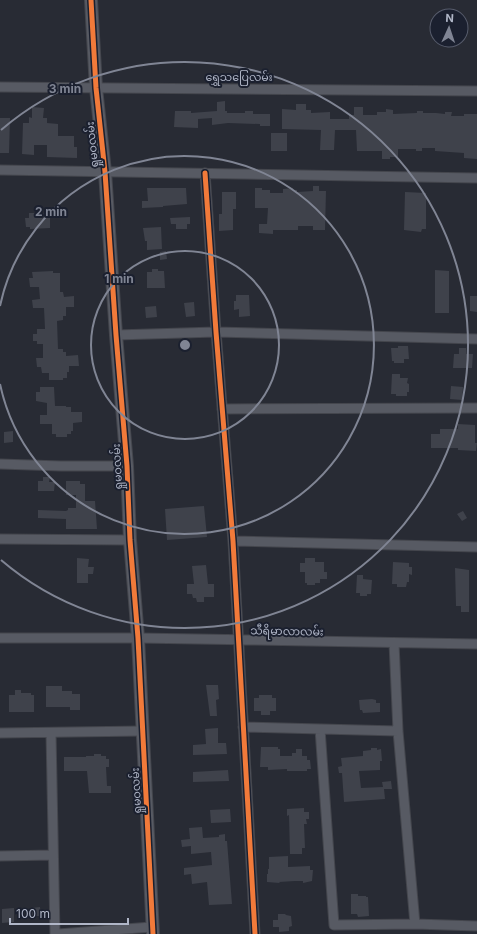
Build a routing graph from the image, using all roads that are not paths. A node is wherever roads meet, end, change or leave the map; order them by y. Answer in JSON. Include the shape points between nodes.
{"nodes":[{"id":1,"x":90,"y":0,"type":"edge"},
{"id":2,"x":0,"y":87,"type":"edge"},
{"id":3,"x":96,"y":88,"type":"junction"},
{"id":4,"x":477,"y":91,"type":"edge"},
{"id":5,"x":0,"y":170,"type":"edge"},
{"id":6,"x":105,"y":172,"type":"junction"},
{"id":7,"x":205,"y":173,"type":"junction"},
{"id":8,"x":477,"y":178,"type":"edge"},
{"id":9,"x":216,"y":332,"type":"junction"},
{"id":10,"x":116,"y":335,"type":"junction"},
{"id":11,"x":477,"y":339,"type":"edge"},
{"id":12,"x":477,"y":408,"type":"edge"},
{"id":13,"x":222,"y":409,"type":"junction"},
{"id":14,"x":0,"y":464,"type":"edge"},
{"id":15,"x":128,"y":466,"type":"junction"},
{"id":16,"x":0,"y":539,"type":"edge"},
{"id":17,"x":130,"y":540,"type":"junction"},
{"id":18,"x":233,"y":541,"type":"junction"},
{"id":19,"x":477,"y":547,"type":"edge"},
{"id":20,"x":0,"y":638,"type":"edge"},
{"id":21,"x":138,"y":638,"type":"junction"},
{"id":22,"x":239,"y":640,"type":"junction"},
{"id":23,"x":394,"y":643,"type":"junction"},
{"id":24,"x":477,"y":644,"type":"edge"},
{"id":25,"x":244,"y":727,"type":"junction"},
{"id":26,"x":320,"y":729,"type":"junction"},
{"id":27,"x":143,"y":731,"type":"junction"},
{"id":28,"x":398,"y":731,"type":"junction"},
{"id":29,"x":0,"y":733,"type":"edge"},
{"id":30,"x":50,"y":733,"type":"junction"},
{"id":31,"x":53,"y":855,"type":"junction"},
{"id":32,"x":0,"y":856,"type":"edge"},
{"id":33,"x":415,"y":924,"type":"junction"},
{"id":34,"x":477,"y":926,"type":"edge"},
{"id":35,"x":335,"y":930,"type":"edge"},
{"id":36,"x":153,"y":931,"type":"edge"},
{"id":37,"x":56,"y":934,"type":"edge"},
{"id":38,"x":255,"y":934,"type":"edge"}],
"edges":[{"from":1,"to":3,"type":"street","name":"ရှုမဝလမ်း"},
{"from":2,"to":3,"type":"street","name":"ရွှေသပြေလမ်း"},
{"from":3,"to":4,"type":"street","name":"ရွှေသပြေလမ်း"},
{"from":3,"to":6,"type":"street","name":"ရှုမဝလမ်း"},
{"from":5,"to":6,"type":"street"},
{"from":6,"to":7,"type":"street"},
{"from":6,"to":10,"type":"street","name":"ရှုမဝလမ်း"},
{"from":7,"to":8,"type":"street"},
{"from":7,"to":9,"type":"street"},
{"from":9,"to":10,"type":"street"},
{"from":9,"to":11,"type":"street"},
{"from":9,"to":13,"type":"street"},
{"from":10,"to":15,"type":"street","name":"ရှုမဝလမ်း"},
{"from":12,"to":13,"type":"street"},
{"from":13,"to":18,"type":"street"},
{"from":14,"to":15,"type":"street"},
{"from":15,"to":17,"type":"street","name":"ရှုမဝလမ်း"},
{"from":16,"to":17,"type":"street"},
{"from":17,"to":21,"type":"street","name":"ရှုမဝလမ်း"},
{"from":18,"to":19,"type":"street"},
{"from":18,"to":22,"type":"street"},
{"from":20,"to":21,"type":"street","name":"သီရိမာလာလမ်း"},
{"from":21,"to":22,"type":"street","name":"သီရိမာလာလမ်း"},
{"from":21,"to":27,"type":"street","name":"ရှုမဝလမ်း"},
{"from":22,"to":23,"type":"street","name":"သီရိမာလာလမ်း"},
{"from":22,"to":25,"type":"street"},
{"from":23,"to":24,"type":"street","name":"သီရိမာလာလမ်း"},
{"from":23,"to":28,"type":"street"},
{"from":25,"to":26,"type":"street"},
{"from":25,"to":38,"type":"street"},
{"from":26,"to":28,"type":"street"},
{"from":26,"to":35,"type":"street"},
{"from":27,"to":30,"type":"street"},
{"from":27,"to":36,"type":"street","name":"ရှုမဝလမ်း"},
{"from":28,"to":33,"type":"street"},
{"from":29,"to":30,"type":"street"},
{"from":30,"to":31,"type":"street"},
{"from":31,"to":32,"type":"street"},
{"from":31,"to":37,"type":"street"},
{"from":33,"to":34,"type":"street"},
{"from":33,"to":35,"type":"street"},
{"from":36,"to":37,"type":"street"}]}
